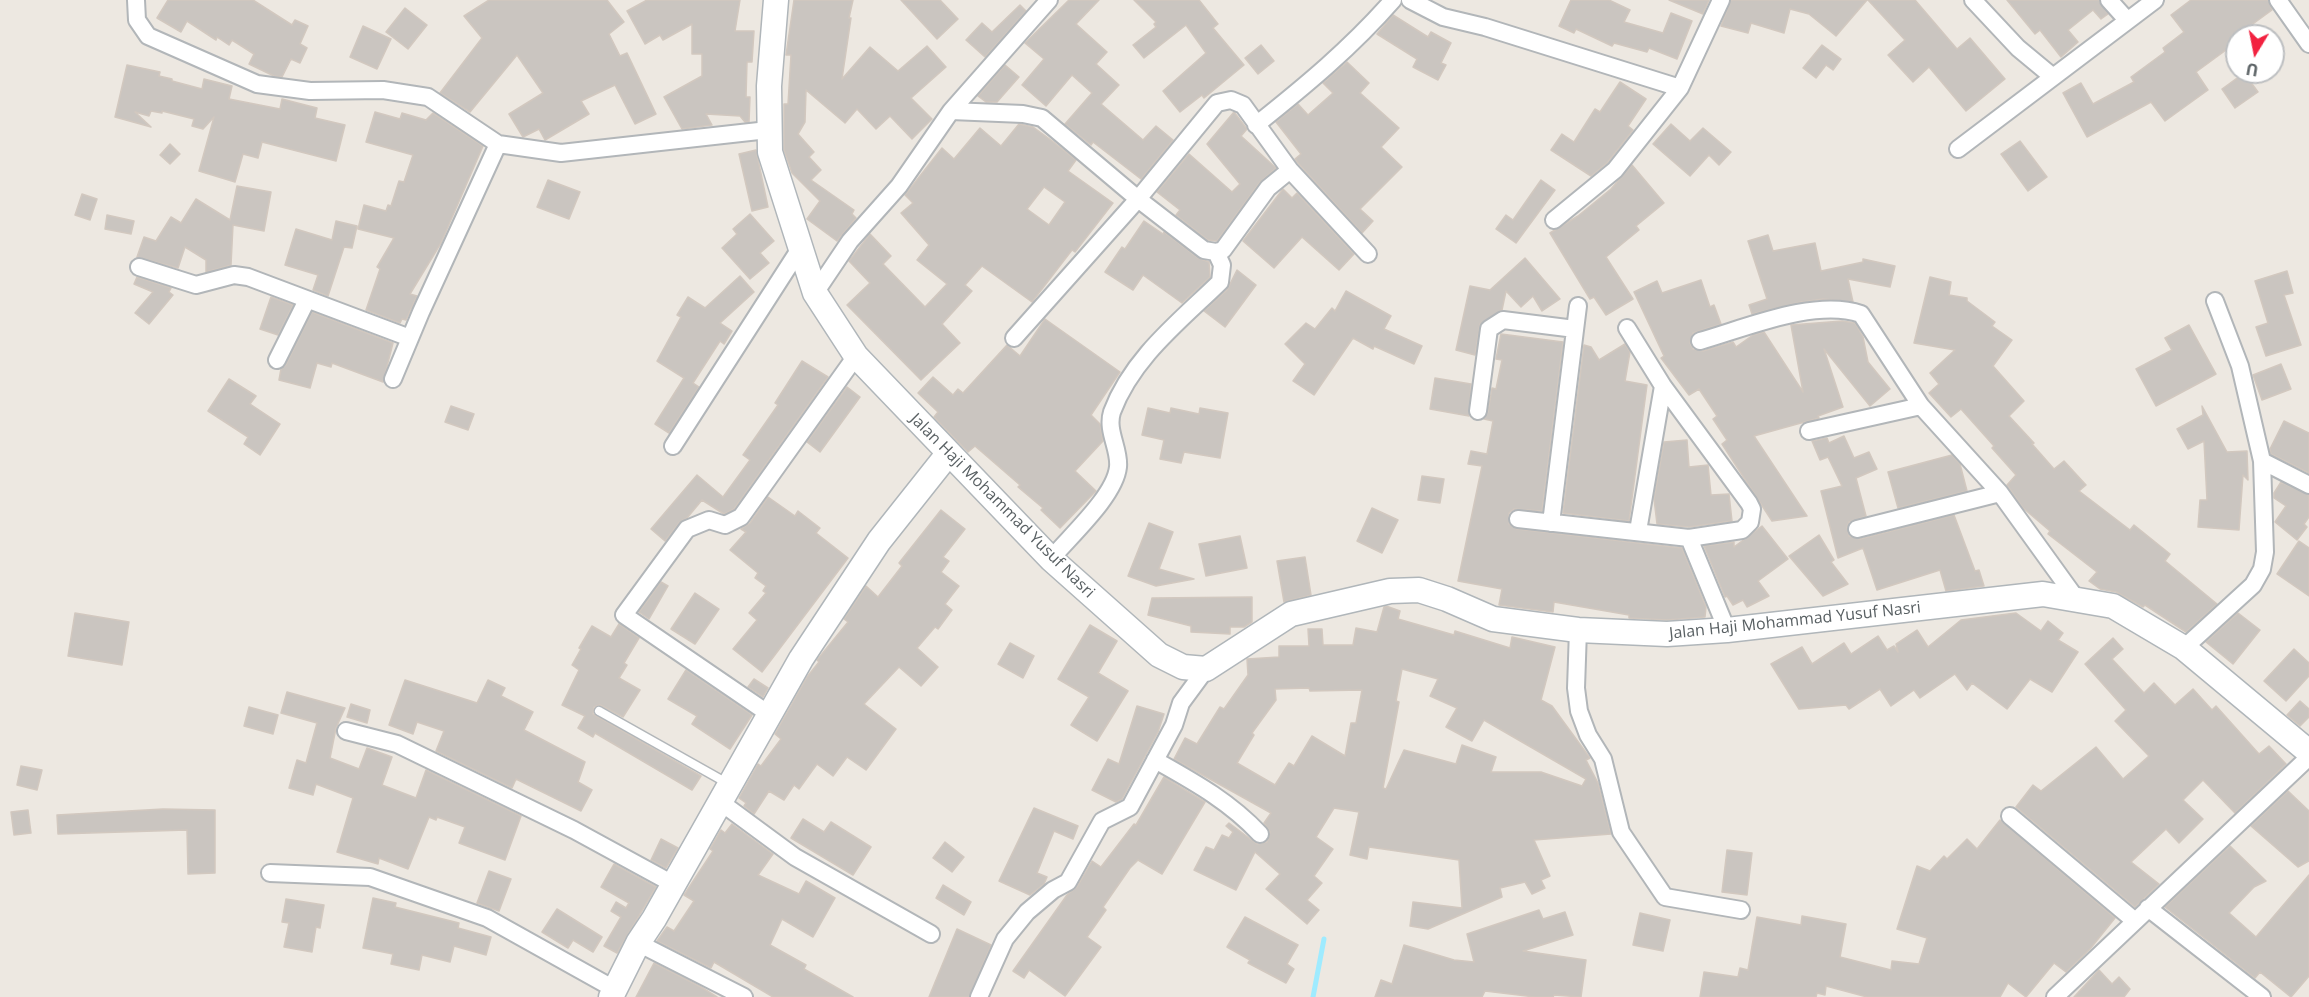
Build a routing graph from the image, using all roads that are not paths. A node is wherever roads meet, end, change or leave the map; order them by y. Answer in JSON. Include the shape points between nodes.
{"nodes":[{"id":1,"x":135,"y":0,"type":"edge"},
{"id":2,"x":776,"y":0,"type":"edge"},
{"id":3,"x":1049,"y":0,"type":"edge"},
{"id":4,"x":1393,"y":0,"type":"edge"},
{"id":5,"x":1410,"y":0,"type":"edge"},
{"id":6,"x":1721,"y":0,"type":"edge"},
{"id":7,"x":1972,"y":0,"type":"edge"},
{"id":8,"x":2109,"y":0,"type":"edge"},
{"id":9,"x":2155,"y":0,"type":"edge"},
{"id":10,"x":2278,"y":0,"type":"edge"},
{"id":11,"x":2127,"y":21,"type":"junction"},
{"id":12,"x":2309,"y":44,"type":"edge"},
{"id":13,"x":2052,"y":76,"type":"junction"},
{"id":14,"x":1680,"y":88,"type":"junction"},
{"id":15,"x":951,"y":111,"type":"junction"},
{"id":16,"x":1256,"y":125,"type":"junction"},
{"id":17,"x":768,"y":130,"type":"junction"},
{"id":18,"x":498,"y":144,"type":"junction"},
{"id":19,"x":1958,"y":149,"type":"dead end"},
{"id":20,"x":1290,"y":170,"type":"junction"},
{"id":21,"x":1137,"y":199,"type":"junction"},
{"id":22,"x":1554,"y":220,"type":"dead end"},
{"id":23,"x":801,"y":247,"type":"junction"},
{"id":24,"x":1216,"y":252,"type":"junction"},
{"id":25,"x":1368,"y":254,"type":"dead end"},
{"id":26,"x":139,"y":267,"type":"dead end"},
{"id":27,"x":814,"y":293,"type":"junction"},
{"id":28,"x":307,"y":300,"type":"junction"},
{"id":29,"x":2215,"y":301,"type":"dead end"},
{"id":30,"x":1578,"y":306,"type":"dead end"},
{"id":31,"x":1627,"y":328,"type":"dead end"},
{"id":32,"x":1575,"y":329,"type":"junction"},
{"id":33,"x":410,"y":338,"type":"junction"},
{"id":34,"x":1014,"y":338,"type":"dead end"},
{"id":35,"x":1700,"y":341,"type":"dead end"},
{"id":36,"x":856,"y":356,"type":"junction"},
{"id":37,"x":277,"y":360,"type":"dead end"},
{"id":38,"x":393,"y":379,"type":"dead end"},
{"id":39,"x":1663,"y":386,"type":"junction"},
{"id":40,"x":1921,"y":406,"type":"junction"},
{"id":41,"x":1478,"y":411,"type":"dead end"},
{"id":42,"x":1809,"y":431,"type":"dead end"},
{"id":43,"x":673,"y":447,"type":"dead end"},
{"id":44,"x":948,"y":454,"type":"junction"},
{"id":45,"x":2262,"y":461,"type":"junction"},
{"id":46,"x":2309,"y":485,"type":"edge"},
{"id":47,"x":2000,"y":493,"type":"junction"},
{"id":48,"x":1518,"y":519,"type":"dead end"},
{"id":49,"x":1551,"y":523,"type":"junction"},
{"id":50,"x":1857,"y":529,"type":"dead end"},
{"id":51,"x":1638,"y":531,"type":"junction"},
{"id":52,"x":1689,"y":538,"type":"junction"},
{"id":53,"x":1051,"y":559,"type":"junction"},
{"id":54,"x":2075,"y":597,"type":"junction"},
{"id":55,"x":1578,"y":630,"type":"junction"},
{"id":56,"x":1727,"y":630,"type":"junction"},
{"id":57,"x":2184,"y":648,"type":"junction"},
{"id":58,"x":1206,"y":669,"type":"junction"},
{"id":59,"x":599,"y":711,"type":"dead end"},
{"id":60,"x":769,"y":714,"type":"junction"},
{"id":61,"x":346,"y":731,"type":"dead end"},
{"id":62,"x":2309,"y":752,"type":"edge"},
{"id":63,"x":2309,"y":757,"type":"edge"},
{"id":64,"x":1155,"y":760,"type":"junction"},
{"id":65,"x":724,"y":793,"type":"junction"},
{"id":66,"x":2010,"y":816,"type":"dead end"},
{"id":67,"x":1260,"y":834,"type":"dead end"},
{"id":68,"x":270,"y":873,"type":"dead end"},
{"id":69,"x":673,"y":884,"type":"junction"},
{"id":70,"x":2148,"y":908,"type":"junction"},
{"id":71,"x":1741,"y":910,"type":"dead end"},
{"id":72,"x":2135,"y":921,"type":"junction"},
{"id":73,"x":931,"y":934,"type":"dead end"},
{"id":74,"x":638,"y":943,"type":"junction"},
{"id":75,"x":614,"y":994,"type":"edge"},
{"id":76,"x":744,"y":997,"type":"edge"},
{"id":77,"x":979,"y":997,"type":"edge"},
{"id":78,"x":2055,"y":997,"type":"edge"},
{"id":79,"x":2262,"y":997,"type":"edge"}],
"edges":[{"from":1,"to":18,"type":"street","via":[[137,20],[148,36],[257,84],[310,91],[383,90],[428,97]]},
{"from":2,"to":17,"type":"street","name":"Jalan Haji Mohammad Yusuf Nasri"},
{"from":3,"to":15,"type":"street"},
{"from":4,"to":16,"type":"street","via":[[1326,69]]},
{"from":5,"to":14,"type":"street","via":[[1443,17],[1497,30]]},
{"from":6,"to":14,"type":"street"},
{"from":7,"to":13,"type":"street","via":[[2018,48]]},
{"from":8,"to":11,"type":"street"},
{"from":9,"to":11,"type":"street"},
{"from":10,"to":12,"type":"street"},
{"from":11,"to":13,"type":"street"},
{"from":13,"to":19,"type":"street"},
{"from":14,"to":22,"type":"street","via":[[1616,170]]},
{"from":15,"to":21,"type":"street","via":[[1042,118]]},
{"from":15,"to":27,"type":"street","via":[[899,186],[850,241]]},
{"from":16,"to":20,"type":"street"},
{"from":16,"to":21,"type":"street","via":[[1243,105],[1231,100],[1217,103]]},
{"from":17,"to":18,"type":"street","via":[[561,153]]},
{"from":17,"to":23,"type":"street","name":"Jalan Haji Mohammad Yusuf Nasri","via":[[770,152]]},
{"from":18,"to":33,"type":"street"},
{"from":20,"to":24,"type":"street","via":[[1268,188],[1223,250]]},
{"from":20,"to":25,"type":"street"},
{"from":21,"to":24,"type":"street","via":[[1204,250]]},
{"from":21,"to":34,"type":"street"},
{"from":23,"to":27,"type":"street","name":"Jalan Haji Mohammad Yusuf Nasri"},
{"from":23,"to":43,"type":"street"},
{"from":24,"to":53,"type":"street","via":[[1222,266],[1220,282],[1140,360],[1112,414],[1110,427],[1118,464],[1111,488]]},
{"from":26,"to":28,"type":"street","via":[[196,285],[234,275],[248,277]]},
{"from":27,"to":36,"type":"street","name":"Jalan Haji Mohammad Yusuf Nasri"},
{"from":28,"to":33,"type":"street"},
{"from":28,"to":37,"type":"street"},
{"from":29,"to":45,"type":"street","via":[[2240,366]]},
{"from":30,"to":32,"type":"street"},
{"from":31,"to":39,"type":"street"},
{"from":32,"to":41,"type":"street","via":[[1503,320],[1495,323],[1489,329]]},
{"from":32,"to":49,"type":"street"},
{"from":33,"to":38,"type":"street"},
{"from":35,"to":40,"type":"street","via":[[1812,310],[1846,309],[1861,314]]},
{"from":36,"to":44,"type":"street","name":"Jalan Haji Mohammad Yusuf Nasri"},
{"from":36,"to":60,"type":"street","via":[[741,517],[725,525],[709,520],[687,529],[624,615]]},
{"from":39,"to":51,"type":"street"},
{"from":39,"to":52,"type":"street","via":[[1752,509],[1750,522],[1742,530]]},
{"from":40,"to":42,"type":"street"},
{"from":40,"to":47,"type":"street"},
{"from":44,"to":53,"type":"street","name":"Jalan Haji Mohammad Yusuf Nasri"},
{"from":44,"to":60,"type":"street","via":[[879,541],[801,658]]},
{"from":45,"to":46,"type":"street"},
{"from":45,"to":57,"type":"street","via":[[2262,569],[2253,585]]},
{"from":47,"to":50,"type":"street"},
{"from":47,"to":54,"type":"street"},
{"from":48,"to":49,"type":"street"},
{"from":49,"to":51,"type":"street"},
{"from":51,"to":52,"type":"street"},
{"from":52,"to":56,"type":"street"},
{"from":53,"to":58,"type":"street","name":"Jalan Haji Mohammad Yusuf Nasri","via":[[1159,655],[1183,667]]},
{"from":54,"to":56,"type":"street","name":"Jalan Haji Mohammad Yusuf Nasri","via":[[2043,594]]},
{"from":54,"to":57,"type":"street","name":"Jalan Haji Mohammad Yusuf Nasri","via":[[2113,606]]},
{"from":55,"to":56,"type":"street","name":"Jalan Haji Mohammad Yusuf Nasri","via":[[1667,634]]},
{"from":55,"to":58,"type":"street","name":"Jalan Haji Mohammad Yusuf Nasri","via":[[1493,620],[1447,598],[1419,590],[1390,591],[1292,615]]},
{"from":55,"to":71,"type":"street","via":[[1579,711],[1603,759],[1621,832],[1665,897]]},
{"from":57,"to":62,"type":"street","name":"Jalan Haji Mohammad Yusuf Nasri"},
{"from":58,"to":64,"type":"street","via":[[1181,703]]},
{"from":59,"to":65,"type":"lane","via":[[674,751]]},
{"from":60,"to":65,"type":"street"},
{"from":61,"to":69,"type":"street","via":[[397,744],[574,830]]},
{"from":63,"to":70,"type":"street"},
{"from":64,"to":67,"type":"street","via":[[1216,794]]},
{"from":64,"to":77,"type":"street","via":[[1130,807],[1102,821],[1068,882],[1027,912],[1005,939]]},
{"from":65,"to":69,"type":"street"},
{"from":65,"to":73,"type":"street","via":[[795,857]]},
{"from":66,"to":72,"type":"street"},
{"from":68,"to":75,"type":"street","via":[[354,875],[487,918]]},
{"from":69,"to":74,"type":"street"},
{"from":70,"to":72,"type":"street"},
{"from":70,"to":79,"type":"street"},
{"from":72,"to":78,"type":"street"},
{"from":74,"to":75,"type":"street"},
{"from":74,"to":76,"type":"street"}]}
